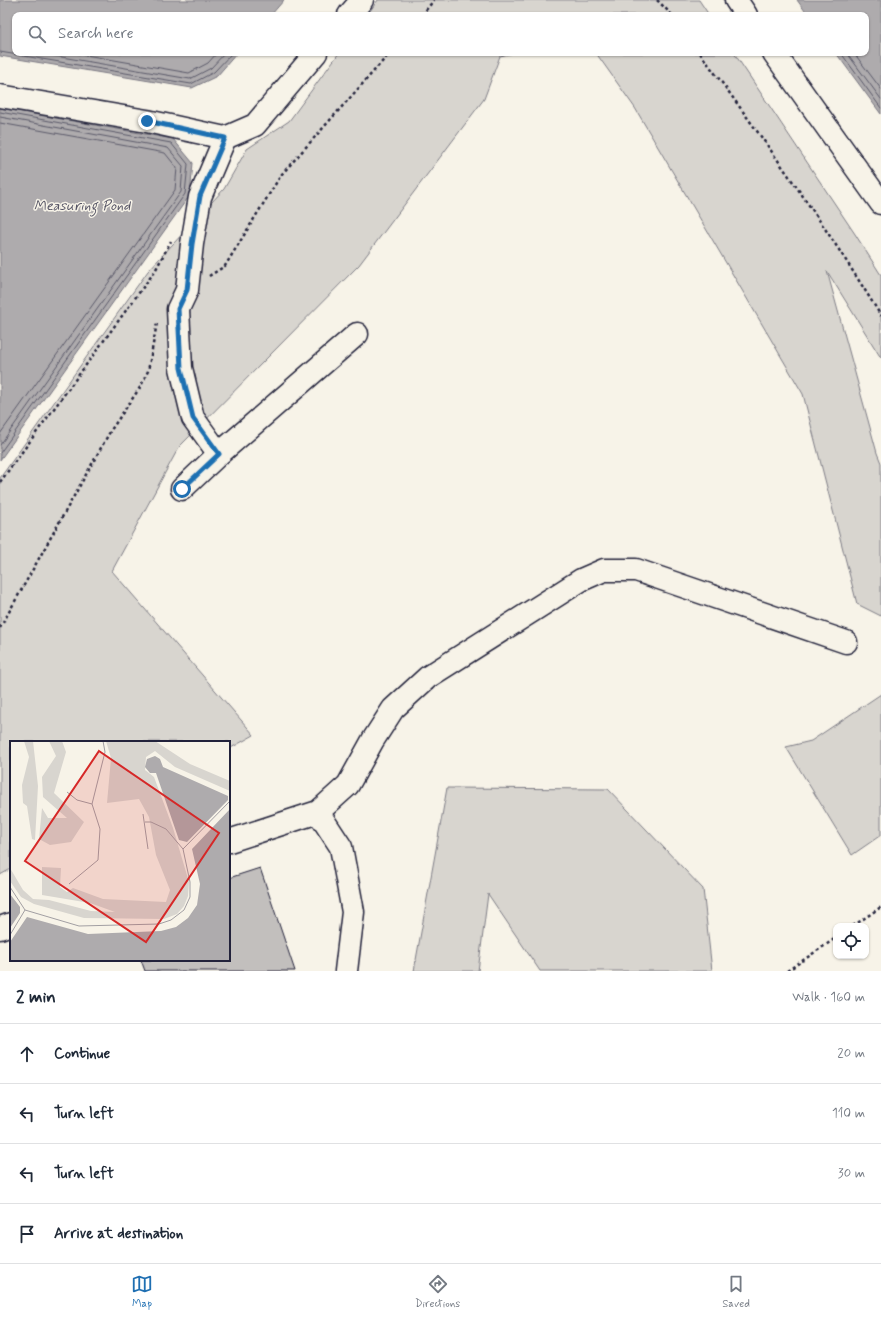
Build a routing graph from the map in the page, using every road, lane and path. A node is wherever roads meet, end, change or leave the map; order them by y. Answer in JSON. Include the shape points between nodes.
{"nodes":[{"id":1,"x":362,"y":0,"type":"edge"},
{"id":2,"x":434,"y":0,"type":"edge"},
{"id":3,"x":657,"y":0,"type":"edge"},
{"id":4,"x":736,"y":0,"type":"edge"},
{"id":5,"x":352,"y":12,"type":"edge"},
{"id":6,"x":424,"y":12,"type":"edge"},
{"id":7,"x":669,"y":12,"type":"edge"},
{"id":8,"x":744,"y":12,"type":"edge"},
{"id":9,"x":313,"y":56,"type":"edge"},
{"id":10,"x":702,"y":56,"type":"edge"},
{"id":11,"x":776,"y":56,"type":"edge"},
{"id":12,"x":0,"y":96,"type":"edge"},
{"id":13,"x":225,"y":138,"type":"junction"},
{"id":14,"x":881,"y":203,"type":"edge"},
{"id":15,"x":173,"y":236,"type":"dead end"},
{"id":16,"x":881,"y":316,"type":"edge"},
{"id":17,"x":358,"y":334,"type":"dead end"},
{"id":18,"x":219,"y":454,"type":"junction"},
{"id":19,"x":0,"y":482,"type":"edge"},
{"id":20,"x":182,"y":489,"type":"dead end"},
{"id":21,"x":846,"y":642,"type":"dead end"},
{"id":22,"x":318,"y":812,"type":"junction"},
{"id":23,"x":230,"y":841,"type":"edge"},
{"id":24,"x":881,"y":907,"type":"edge"},
{"id":25,"x":857,"y":923,"type":"edge"},
{"id":26,"x":10,"y":924,"type":"edge"},
{"id":27,"x":0,"y":928,"type":"edge"},
{"id":28,"x":833,"y":940,"type":"edge"},
{"id":29,"x":346,"y":971,"type":"edge"},
{"id":30,"x":787,"y":971,"type":"edge"}],
"edges":[{"from":1,"to":5,"type":"lane"},
{"from":2,"to":6,"type":"path"},
{"from":3,"to":7,"type":"path"},
{"from":4,"to":8,"type":"lane"},
{"from":9,"to":13,"type":"lane","via":[[255,125]]},
{"from":10,"to":16,"type":"path","via":[[851,266]]},
{"from":11,"to":14,"type":"lane"},
{"from":12,"to":13,"type":"lane","via":[[147,121]]},
{"from":13,"to":18,"type":"lane","via":[[200,196],[187,290],[178,309],[181,368],[193,418]]},
{"from":15,"to":19,"type":"path","via":[[155,271]]},
{"from":17,"to":18,"type":"lane"},
{"from":18,"to":20,"type":"lane"},
{"from":21,"to":22,"type":"lane","via":[[636,570],[604,570],[581,580],[428,678],[393,708],[348,785]]},
{"from":22,"to":23,"type":"lane"},
{"from":22,"to":29,"type":"lane","via":[[342,847],[353,912]]},
{"from":24,"to":25,"type":"path"},
{"from":26,"to":27,"type":"lane"},
{"from":28,"to":30,"type":"path"}]}
